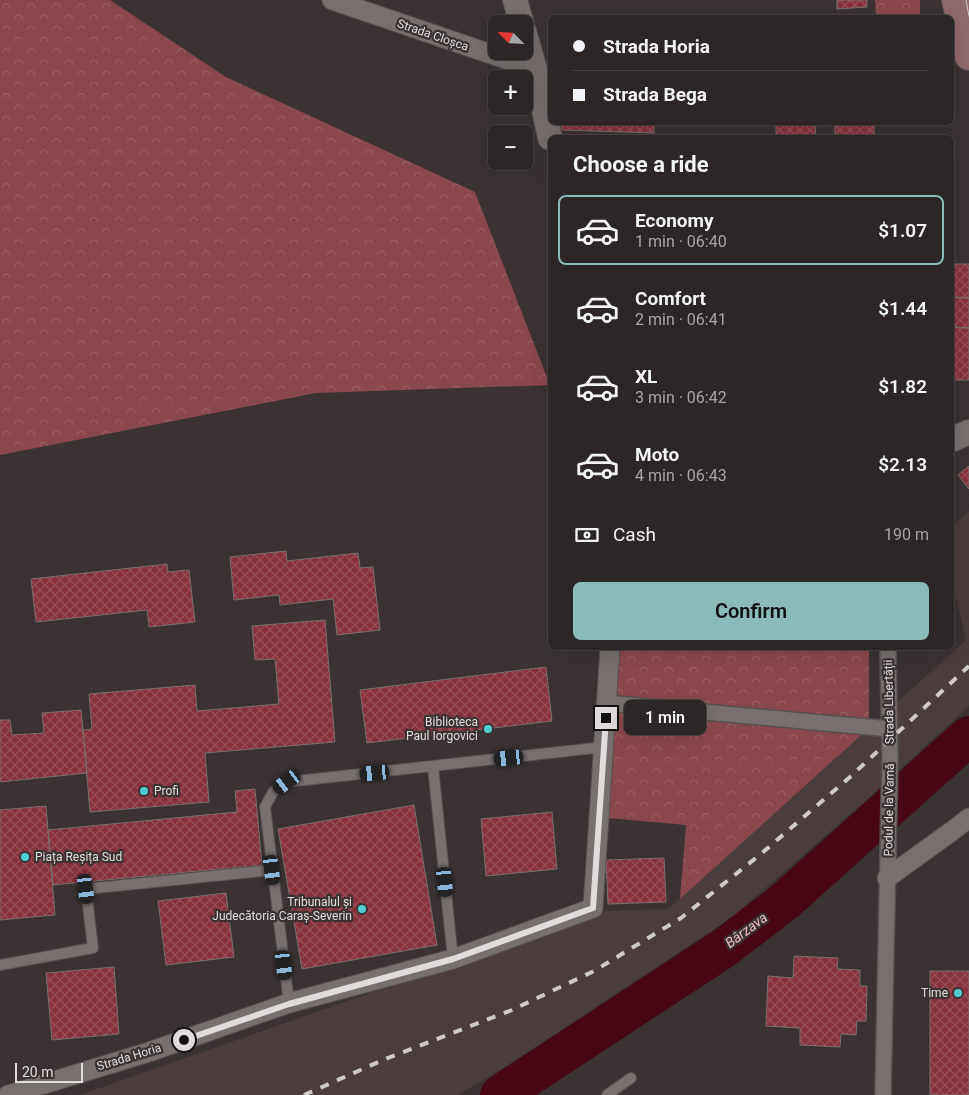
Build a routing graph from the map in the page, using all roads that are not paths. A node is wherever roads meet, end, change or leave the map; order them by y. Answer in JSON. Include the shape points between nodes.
{"nodes":[{"id":1,"x":332,"y":0,"type":"edge"},
{"id":2,"x":515,"y":0,"type":"edge"},
{"id":3,"x":956,"y":0,"type":"edge"},
{"id":4,"x":519,"y":15,"type":"edge"},
{"id":5,"x":969,"y":56,"type":"edge"},
{"id":6,"x":532,"y":60,"type":"edge"},
{"id":7,"x":535,"y":69,"type":"junction"},
{"id":8,"x":549,"y":135,"type":"edge"},
{"id":9,"x":969,"y":432,"type":"edge"},
{"id":10,"x":954,"y":439,"type":"edge"},
{"id":11,"x":610,"y":650,"type":"edge"},
{"id":12,"x":888,"y":650,"type":"edge"},
{"id":13,"x":606,"y":703,"type":"junction"},
{"id":14,"x":890,"y":729,"type":"junction"},
{"id":15,"x":604,"y":747,"type":"junction"},
{"id":16,"x":890,"y":757,"type":"joint"},
{"id":17,"x":433,"y":767,"type":"junction"},
{"id":18,"x":969,"y":818,"type":"edge"},
{"id":19,"x":272,"y":870,"type":"junction"},
{"id":20,"x":888,"y":870,"type":"junction"},
{"id":21,"x":453,"y":959,"type":"junction"},
{"id":22,"x":0,"y":965,"type":"edge"},
{"id":23,"x":289,"y":1004,"type":"junction"},
{"id":24,"x":631,"y":1078,"type":"dead end"},
{"id":25,"x":8,"y":1095,"type":"edge"},
{"id":26,"x":607,"y":1095,"type":"edge"},
{"id":27,"x":883,"y":1095,"type":"edge"}],
"edges":[{"from":1,"to":7,"type":"street","name":"Strada Cloșca"},
{"from":2,"to":4,"type":"street"},
{"from":3,"to":5,"type":"main road"},
{"from":6,"to":7,"type":"street"},
{"from":7,"to":8,"type":"street"},
{"from":9,"to":10,"type":"street"},
{"from":11,"to":13,"type":"street"},
{"from":12,"to":14,"type":"street","name":"Strada Libertății"},
{"from":13,"to":14,"type":"street"},
{"from":13,"to":15,"type":"street"},
{"from":14,"to":16,"type":"street","name":"Strada Libertății"},
{"from":15,"to":17,"type":"lane"},
{"from":15,"to":21,"type":"street","name":"Strada Horia","via":[[593,908]]},
{"from":16,"to":20,"type":"street","name":"Podul de la Vamă"},
{"from":17,"to":19,"type":"lane","via":[[287,782],[274,792],[265,807]]},
{"from":17,"to":21,"type":"lane"},
{"from":18,"to":20,"type":"street","via":[[948,835]]},
{"from":19,"to":22,"type":"lane","via":[[86,889],[93,948]]},
{"from":19,"to":23,"type":"lane"},
{"from":20,"to":27,"type":"street"},
{"from":21,"to":23,"type":"street","name":"Strada Horia"},
{"from":23,"to":25,"type":"street","name":"Strada Horia","via":[[149,1052]]},
{"from":24,"to":26,"type":"lane"}]}
